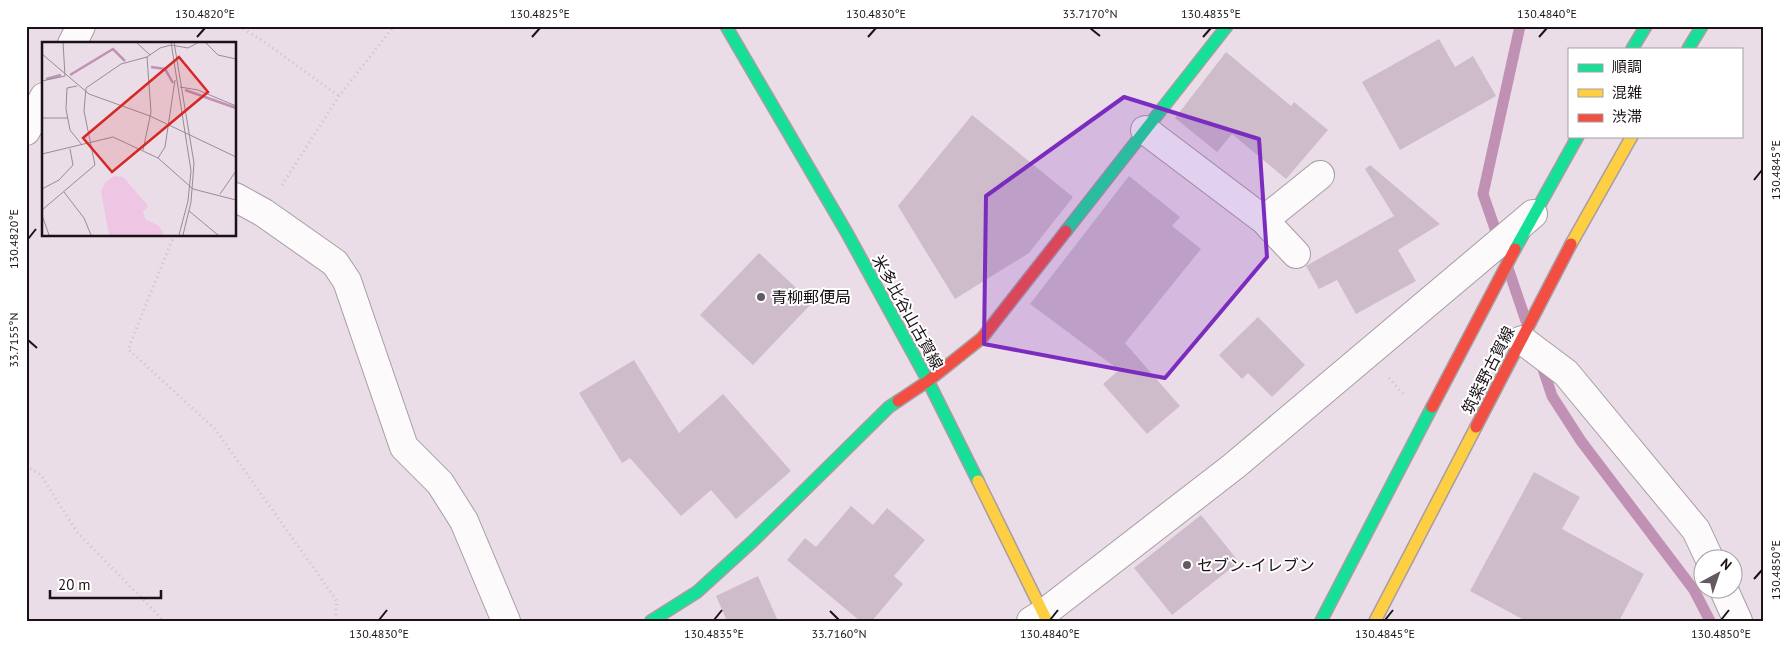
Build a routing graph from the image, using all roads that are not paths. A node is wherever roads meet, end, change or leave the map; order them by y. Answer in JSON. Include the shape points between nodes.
{"nodes":[{"id":1,"x":81,"y":26,"type":"edge"},
{"id":2,"x":726,"y":26,"type":"edge"},
{"id":3,"x":1226,"y":26,"type":"edge"},
{"id":4,"x":1646,"y":26,"type":"edge"},
{"id":5,"x":1702,"y":26,"type":"edge"},
{"id":6,"x":73,"y":42,"type":"edge"},
{"id":7,"x":1633,"y":48,"type":"edge"},
{"id":8,"x":1689,"y":48,"type":"edge"},
{"id":9,"x":1145,"y":130,"type":"junction"},
{"id":10,"x":1577,"y":138,"type":"edge"},
{"id":11,"x":1631,"y":138,"type":"edge"},
{"id":12,"x":1320,"y":175,"type":"dead end"},
{"id":13,"x":236,"y":198,"type":"edge"},
{"id":14,"x":1532,"y":214,"type":"junction"},
{"id":15,"x":1264,"y":220,"type":"junction"},
{"id":16,"x":1296,"y":254,"type":"dead end"},
{"id":17,"x":1522,"y":340,"type":"junction"},
{"id":18,"x":928,"y":381,"type":"junction"},
{"id":19,"x":1705,"y":550,"type":"edge"},
{"id":20,"x":1729,"y":600,"type":"edge"},
{"id":21,"x":1041,"y":618,"type":"edge"},
{"id":22,"x":506,"y":621,"type":"edge"},
{"id":23,"x":651,"y":621,"type":"edge"},
{"id":24,"x":1321,"y":621,"type":"edge"},
{"id":25,"x":1375,"y":621,"type":"edge"},
{"id":26,"x":1738,"y":621,"type":"edge"}],
"edges":[{"from":1,"to":6,"type":"street"},
{"from":2,"to":18,"type":"main road","name":"米多比谷山古賀線","via":[[847,233]]},
{"from":3,"to":9,"type":"main road"},
{"from":4,"to":7,"type":"main road"},
{"from":5,"to":8,"type":"main road"},
{"from":9,"to":15,"type":"street"},
{"from":9,"to":18,"type":"main road","via":[[982,338]]},
{"from":10,"to":14,"type":"main road","name":"筑紫野古賀線"},
{"from":11,"to":17,"type":"main road","name":"筑紫野古賀線","via":[[1576,234]]},
{"from":12,"to":15,"type":"street"},
{"from":13,"to":22,"type":"street","via":[[264,213],[335,263],[347,281],[404,447],[440,483],[464,521]]},
{"from":14,"to":21,"type":"street","via":[[1234,466]]},
{"from":14,"to":24,"type":"main road","name":"筑紫野古賀線"},
{"from":15,"to":16,"type":"street"},
{"from":17,"to":19,"type":"street","via":[[1566,373],[1696,530]]},
{"from":17,"to":25,"type":"main road","name":"筑紫野古賀線"},
{"from":18,"to":21,"type":"main road","name":"米多比谷山古賀線"},
{"from":18,"to":23,"type":"main road","via":[[889,407],[753,541],[696,592]]},
{"from":20,"to":26,"type":"street"}]}
